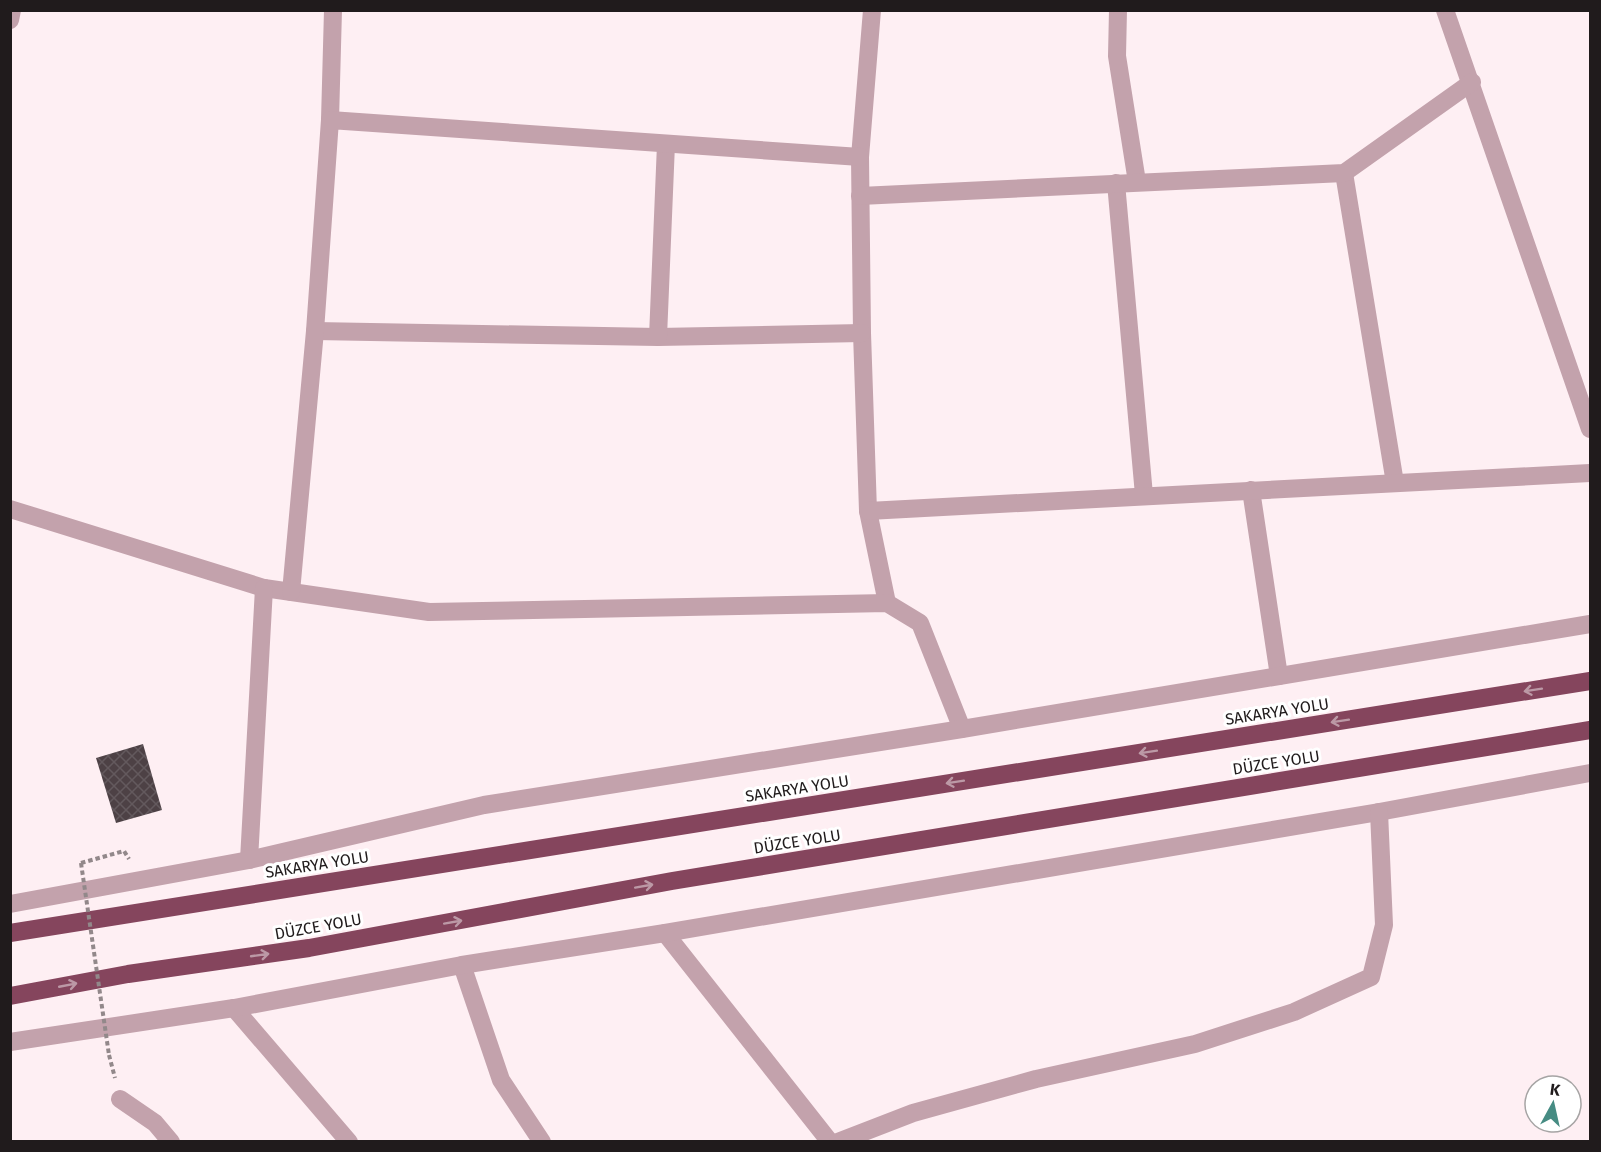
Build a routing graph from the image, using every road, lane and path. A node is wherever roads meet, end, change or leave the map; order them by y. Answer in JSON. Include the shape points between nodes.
{"nodes":[{"id":1,"x":12,"y":10,"type":"edge"},
{"id":2,"x":333,"y":10,"type":"edge"},
{"id":3,"x":872,"y":10,"type":"edge"},
{"id":4,"x":1118,"y":10,"type":"edge"},
{"id":5,"x":1445,"y":10,"type":"edge"},
{"id":6,"x":10,"y":20,"type":"edge"},
{"id":7,"x":1472,"y":82,"type":"junction"},
{"id":8,"x":330,"y":120,"type":"junction"},
{"id":9,"x":666,"y":144,"type":"junction"},
{"id":10,"x":860,"y":157,"type":"junction"},
{"id":11,"x":1344,"y":173,"type":"junction"},
{"id":12,"x":1137,"y":182,"type":"junction"},
{"id":13,"x":1116,"y":183,"type":"junction"},
{"id":14,"x":860,"y":196,"type":"junction"},
{"id":15,"x":315,"y":331,"type":"junction"},
{"id":16,"x":862,"y":333,"type":"junction"},
{"id":17,"x":658,"y":337,"type":"junction"},
{"id":18,"x":1590,"y":429,"type":"edge"},
{"id":19,"x":1590,"y":472,"type":"edge"},
{"id":20,"x":1395,"y":483,"type":"junction"},
{"id":21,"x":1251,"y":490,"type":"junction"},
{"id":22,"x":1144,"y":495,"type":"junction"},
{"id":23,"x":10,"y":509,"type":"edge"},
{"id":24,"x":868,"y":511,"type":"junction"},
{"id":25,"x":264,"y":588,"type":"junction"},
{"id":26,"x":291,"y":592,"type":"junction"},
{"id":27,"x":887,"y":603,"type":"junction"},
{"id":28,"x":1590,"y":624,"type":"edge"},
{"id":29,"x":1280,"y":676,"type":"junction"},
{"id":30,"x":1590,"y":681,"type":"edge"},
{"id":31,"x":962,"y":729,"type":"junction"},
{"id":32,"x":1590,"y":730,"type":"edge"},
{"id":33,"x":1590,"y":773,"type":"edge"},
{"id":34,"x":1379,"y":812,"type":"junction"},
{"id":35,"x":124,"y":851,"type":"dead end"},
{"id":36,"x":249,"y":860,"type":"junction"},
{"id":37,"x":10,"y":904,"type":"edge"},
{"id":38,"x":10,"y":933,"type":"edge"},
{"id":39,"x":665,"y":933,"type":"junction"},
{"id":40,"x":462,"y":965,"type":"junction"},
{"id":41,"x":10,"y":996,"type":"edge"},
{"id":42,"x":234,"y":1008,"type":"junction"},
{"id":43,"x":10,"y":1041,"type":"edge"},
{"id":44,"x":109,"y":1055,"type":"dead end"},
{"id":45,"x":120,"y":1099,"type":"dead end"},
{"id":46,"x":171,"y":1142,"type":"edge"},
{"id":47,"x":349,"y":1142,"type":"edge"},
{"id":48,"x":542,"y":1142,"type":"edge"},
{"id":49,"x":830,"y":1142,"type":"edge"},
{"id":50,"x":838,"y":1142,"type":"edge"}],
"edges":[{"from":1,"to":6,"type":"street"},
{"from":2,"to":8,"type":"street"},
{"from":3,"to":10,"type":"street"},
{"from":4,"to":12,"type":"street","via":[[1117,56]]},
{"from":5,"to":7,"type":"street"},
{"from":7,"to":11,"type":"street"},
{"from":7,"to":18,"type":"street"},
{"from":8,"to":9,"type":"street"},
{"from":8,"to":15,"type":"street"},
{"from":9,"to":10,"type":"street"},
{"from":9,"to":17,"type":"street"},
{"from":10,"to":14,"type":"street"},
{"from":11,"to":12,"type":"street"},
{"from":11,"to":20,"type":"street"},
{"from":12,"to":13,"type":"street"},
{"from":13,"to":14,"type":"street"},
{"from":13,"to":22,"type":"street"},
{"from":14,"to":16,"type":"street"},
{"from":15,"to":17,"type":"street"},
{"from":15,"to":26,"type":"street"},
{"from":16,"to":17,"type":"street"},
{"from":16,"to":24,"type":"street"},
{"from":19,"to":20,"type":"street"},
{"from":20,"to":21,"type":"street"},
{"from":21,"to":22,"type":"street"},
{"from":21,"to":29,"type":"street"},
{"from":22,"to":24,"type":"street"},
{"from":23,"to":25,"type":"street"},
{"from":24,"to":27,"type":"street"},
{"from":25,"to":26,"type":"street"},
{"from":25,"to":36,"type":"street"},
{"from":26,"to":27,"type":"street","via":[[429,612]]},
{"from":27,"to":31,"type":"street","via":[[921,622]]},
{"from":28,"to":29,"type":"street"},
{"from":29,"to":31,"type":"street"},
{"from":30,"to":38,"type":"highway","name":"SAKARYA YOLU","one_way":true},
{"from":31,"to":36,"type":"street","via":[[484,805]]},
{"from":41,"to":32,"type":"highway","name":"DÜZCE YOLU","one_way":true,"via":[[128,974],[309,948],[672,881]]},
{"from":33,"to":34,"type":"street"},
{"from":34,"to":39,"type":"street"},
{"from":34,"to":50,"type":"street","via":[[1384,925],[1371,977],[1294,1012],[1195,1044],[1036,1079],[913,1113]]},
{"from":35,"to":44,"type":"path","bridge":true,"via":[[81,863]]},
{"from":36,"to":37,"type":"street"},
{"from":39,"to":40,"type":"street"},
{"from":39,"to":49,"type":"street"},
{"from":40,"to":42,"type":"street"},
{"from":40,"to":48,"type":"street","via":[[501,1080]]},
{"from":42,"to":43,"type":"street"},
{"from":42,"to":47,"type":"street"},
{"from":45,"to":46,"type":"street","via":[[155,1123]]}]}
